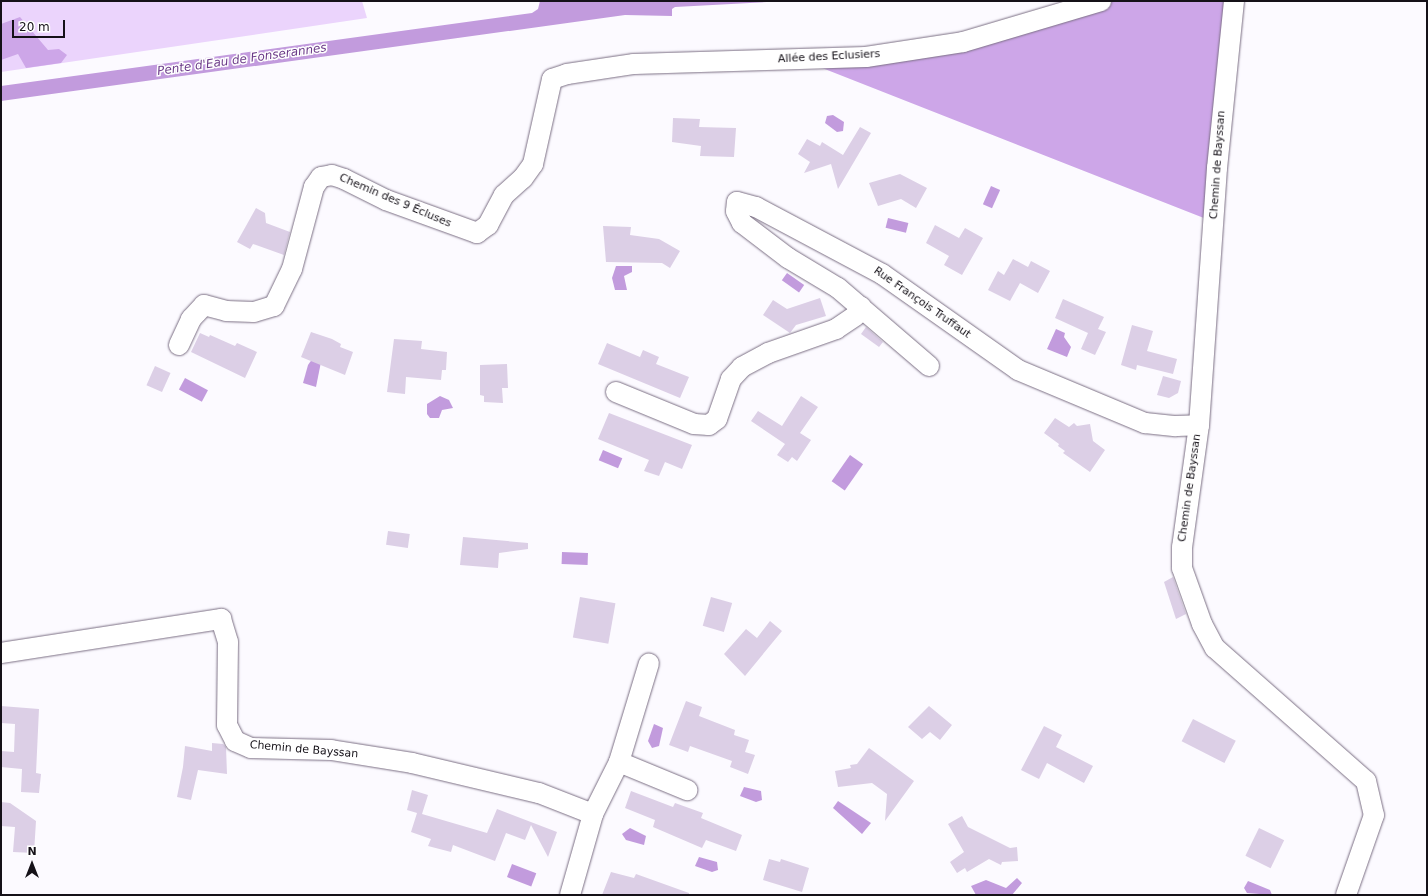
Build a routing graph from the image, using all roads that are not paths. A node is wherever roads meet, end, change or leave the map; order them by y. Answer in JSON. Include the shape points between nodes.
{"nodes":[{"id":1,"x":1101,"y":1,"type":"edge"},
{"id":2,"x":1234,"y":1,"type":"edge"},
{"id":3,"x":552,"y":79,"type":"joint"},
{"id":4,"x":861,"y":307,"type":"junction"},
{"id":5,"x":179,"y":344,"type":"dead end"},
{"id":6,"x":929,"y":366,"type":"dead end"},
{"id":7,"x":616,"y":392,"type":"dead end"},
{"id":8,"x":1199,"y":425,"type":"junction"},
{"id":9,"x":1,"y":653,"type":"edge"},
{"id":10,"x":649,"y":663,"type":"dead end"},
{"id":11,"x":619,"y":762,"type":"junction"},
{"id":12,"x":687,"y":790,"type":"dead end"},
{"id":13,"x":593,"y":814,"type":"junction"},
{"id":14,"x":570,"y":895,"type":"edge"},
{"id":15,"x":1346,"y":895,"type":"edge"}],
"edges":[{"from":1,"to":3,"type":"street","name":"Allée des Eclusiers","via":[[963,42],[866,57],[634,64],[566,74]]},
{"from":2,"to":8,"type":"street","name":"Chemin de Bayssan","via":[[1217,168]]},
{"from":3,"to":5,"type":"street","name":"Chemin des 9 Écluses","via":[[533,164],[523,178],[504,194],[488,225],[477,233],[386,200],[344,179],[332,175],[321,177],[314,187],[292,269],[274,306],[254,312],[226,311],[204,305],[191,319]]},
{"from":4,"to":6,"type":"street","name":"Rue François Truffaut"},
{"from":4,"to":7,"type":"street","via":[[855,316],[836,329],[768,353],[742,367],[731,379],[718,419],[709,425],[694,424]]},
{"from":4,"to":8,"type":"street","name":"Rue François Truffaut","via":[[838,288],[788,258],[742,223],[736,211],[737,202],[756,206],[882,274],[1018,370],[1146,423]]},
{"from":8,"to":15,"type":"street","name":"Chemin de Bayssan","via":[[1182,547],[1182,568],[1202,624],[1216,648],[1366,781],[1374,815]]},
{"from":9,"to":13,"type":"street","name":"Chemin de Bayssan","via":[[221,619],[228,642],[227,725],[235,741],[251,748],[331,750],[412,763],[539,793]]},
{"from":10,"to":11,"type":"street"},
{"from":11,"to":12,"type":"street"},
{"from":11,"to":13,"type":"street"},
{"from":13,"to":14,"type":"street"}]}
